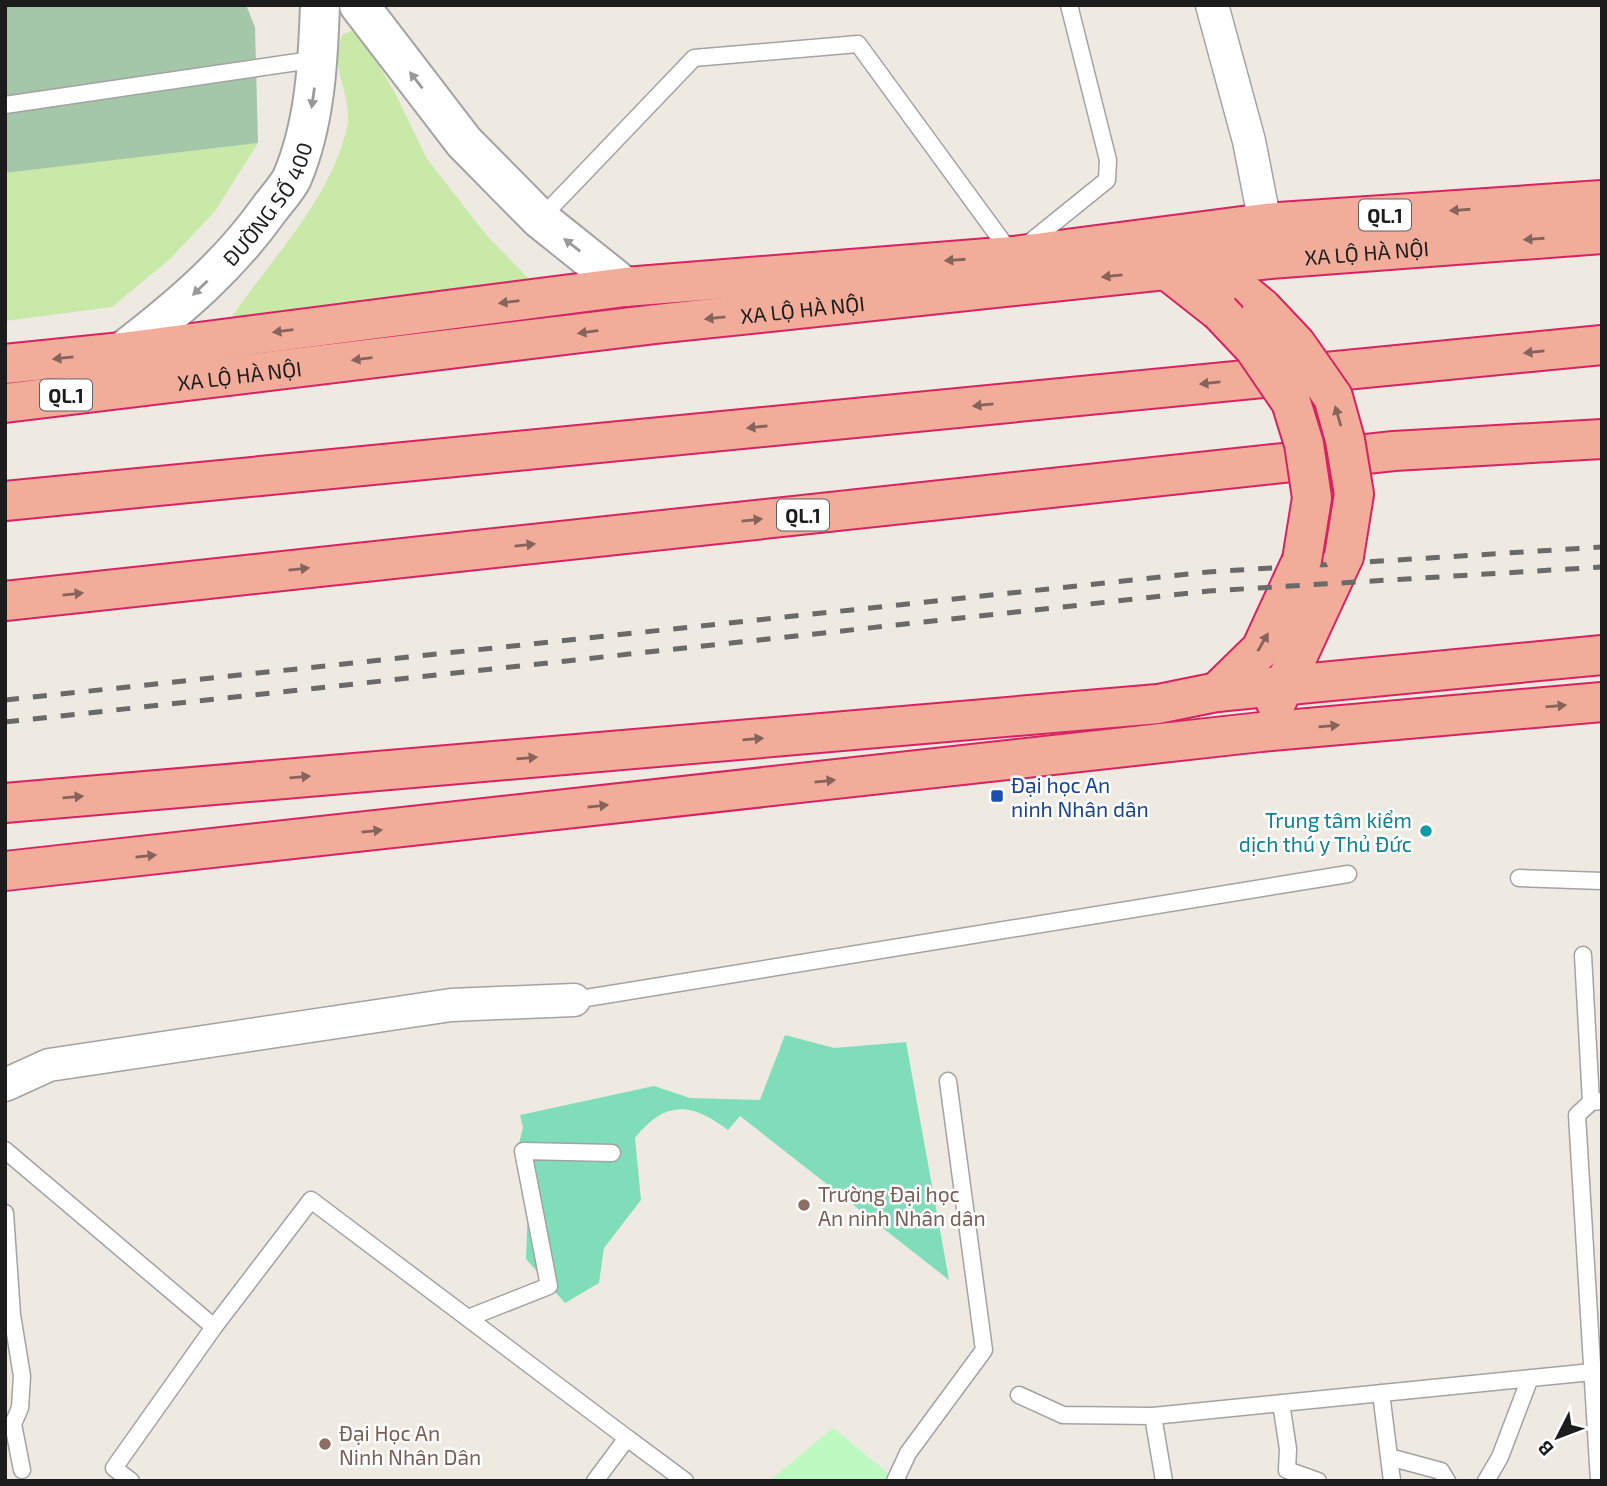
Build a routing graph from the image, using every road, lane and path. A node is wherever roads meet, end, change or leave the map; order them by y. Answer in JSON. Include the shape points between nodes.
{"nodes":[{"id":1,"x":320,"y":5,"type":"edge"},
{"id":2,"x":359,"y":5,"type":"edge"},
{"id":3,"x":1069,"y":5,"type":"edge"},
{"id":4,"x":1212,"y":5,"type":"edge"},
{"id":5,"x":318,"y":58,"type":"junction"},
{"id":6,"x":5,"y":105,"type":"edge"},
{"id":7,"x":1602,"y":200,"type":"edge"},
{"id":8,"x":540,"y":219,"type":"junction"},
{"id":9,"x":1602,"y":234,"type":"edge"},
{"id":10,"x":1268,"y":241,"type":"junction"},
{"id":11,"x":1168,"y":254,"type":"junction"},
{"id":12,"x":1013,"y":256,"type":"junction"},
{"id":13,"x":1213,"y":266,"type":"junction"},
{"id":14,"x":625,"y":287,"type":"junction"},
{"id":15,"x":656,"y":324,"type":"junction"},
{"id":16,"x":1602,"y":345,"type":"edge"},
{"id":17,"x":122,"y":352,"type":"junction"},
{"id":18,"x":5,"y":363,"type":"edge"},
{"id":19,"x":83,"y":392,"type":"junction"},
{"id":20,"x":5,"y":403,"type":"edge"},
{"id":21,"x":1602,"y":439,"type":"edge"},
{"id":22,"x":5,"y":501,"type":"edge"},
{"id":23,"x":5,"y":601,"type":"edge"},
{"id":24,"x":1602,"y":655,"type":"edge"},
{"id":25,"x":1285,"y":685,"type":"junction"},
{"id":26,"x":1217,"y":692,"type":"junction"},
{"id":27,"x":1602,"y":702,"type":"edge"},
{"id":28,"x":1261,"y":732,"type":"junction"},
{"id":29,"x":5,"y":803,"type":"edge"},
{"id":30,"x":5,"y":871,"type":"edge"},
{"id":31,"x":1348,"y":874,"type":"dead end"},
{"id":32,"x":1519,"y":878,"type":"dead end"},
{"id":33,"x":1602,"y":881,"type":"edge"},
{"id":34,"x":1583,"y":955,"type":"dead end"},
{"id":35,"x":574,"y":1000,"type":"joint"},
{"id":36,"x":948,"y":1081,"type":"dead end"},
{"id":37,"x":5,"y":1085,"type":"edge"},
{"id":38,"x":1596,"y":1102,"type":"edge"},
{"id":39,"x":5,"y":1150,"type":"edge"},
{"id":40,"x":612,"y":1153,"type":"dead end"},
{"id":41,"x":5,"y":1213,"type":"edge"},
{"id":42,"x":8,"y":1316,"type":"edge"},
{"id":43,"x":468,"y":1318,"type":"junction"},
{"id":44,"x":214,"y":1327,"type":"junction"},
{"id":45,"x":1592,"y":1371,"type":"junction"},
{"id":46,"x":1530,"y":1378,"type":"junction"},
{"id":47,"x":1381,"y":1393,"type":"junction"},
{"id":48,"x":1019,"y":1395,"type":"dead end"},
{"id":49,"x":1281,"y":1403,"type":"junction"},
{"id":50,"x":1153,"y":1416,"type":"junction"},
{"id":51,"x":627,"y":1438,"type":"junction"},
{"id":52,"x":1389,"y":1457,"type":"junction"},
{"id":53,"x":22,"y":1470,"type":"dead end"},
{"id":54,"x":131,"y":1481,"type":"edge"},
{"id":55,"x":595,"y":1481,"type":"edge"},
{"id":56,"x":685,"y":1481,"type":"edge"},
{"id":57,"x":895,"y":1481,"type":"edge"},
{"id":58,"x":1164,"y":1481,"type":"edge"},
{"id":59,"x":1318,"y":1481,"type":"edge"},
{"id":60,"x":1392,"y":1481,"type":"edge"},
{"id":61,"x":1447,"y":1481,"type":"edge"},
{"id":62,"x":1486,"y":1481,"type":"edge"},
{"id":63,"x":1599,"y":1481,"type":"edge"}],
"edges":[{"from":1,"to":5,"type":"street","name":"ĐƯỜNG SỐ 400"},
{"from":8,"to":2,"type":"street","one_way":true,"via":[[464,142]]},
{"from":3,"to":12,"type":"lane","via":[[1108,160],[1107,180]]},
{"from":4,"to":10,"type":"street","via":[[1249,141]]},
{"from":5,"to":6,"type":"lane"},
{"from":5,"to":17,"type":"street","name":"ĐƯỜNG SỐ 400","one_way":true,"via":[[310,116],[291,179],[243,247],[184,304]]},
{"from":7,"to":10,"type":"highway","name":"XA LỘ HÀ NỘI","number":"QL.1","one_way":true},
{"from":8,"to":12,"type":"lane","via":[[694,58],[858,44]]},
{"from":14,"to":8,"type":"street","one_way":true},
{"from":9,"to":10,"type":"highway","name":"XA LỘ HÀ NỘI","number":"QL.1","one_way":true},
{"from":10,"to":11,"type":"highway","name":"XA LỘ HÀ NỘI","number":"QL.1"},
{"from":10,"to":13,"type":"highway","name":"XA LỘ HÀ NỘI","number":"QL.1"},
{"from":11,"to":12,"type":"highway","name":"XA LỘ HÀ NỘI","number":"QL.1"},
{"from":11,"to":13,"type":"highway","name":"XA LỘ HÀ NỘI","number":"QL.1"},
{"from":11,"to":15,"type":"highway","name":"XA LỘ HÀ NỘI","number":"QL.1","one_way":true},
{"from":26,"to":11,"type":"highway","one_way":true,"bridge":true,"via":[[1261,649],[1302,560],[1312,498],[1304,444],[1291,402],[1254,348]]},
{"from":12,"to":14,"type":"highway","name":"XA LỘ HÀ NỘI","number":"QL.1","one_way":true},
{"from":25,"to":13,"type":"highway","one_way":true,"bridge":true,"via":[[1344,555],[1353,494],[1345,440],[1333,397],[1296,344]]},
{"from":14,"to":15,"type":"highway"},
{"from":14,"to":17,"type":"highway","name":"XA LỘ HÀ NỘI","number":"QL.1","one_way":true},
{"from":15,"to":19,"type":"highway","name":"XA LỘ HÀ NỘI","number":"QL.1","one_way":true},
{"from":16,"to":22,"type":"highway","one_way":true},
{"from":17,"to":18,"type":"highway","name":"XA LỘ HÀ NỘI","number":"QL.1","one_way":true},
{"from":17,"to":19,"type":"highway"},
{"from":19,"to":20,"type":"highway","name":"XA LỘ HÀ NỘI","number":"QL.1"},
{"from":23,"to":21,"type":"highway","number":"QL.1","one_way":true,"via":[[1380,453]]},
{"from":24,"to":25,"type":"highway"},
{"from":25,"to":26,"type":"highway"},
{"from":25,"to":28,"type":"highway"},
{"from":29,"to":26,"type":"highway","one_way":true,"via":[[1158,704]]},
{"from":28,"to":27,"type":"highway","one_way":true},
{"from":30,"to":28,"type":"highway","one_way":true},
{"from":31,"to":35,"type":"lane"},
{"from":32,"to":33,"type":"lane"},
{"from":34,"to":38,"type":"lane"},
{"from":35,"to":37,"type":"street","via":[[451,1005],[62,1063]]},
{"from":36,"to":57,"type":"lane","via":[[984,1350],[908,1453]]},
{"from":38,"to":45,"type":"lane","via":[[1577,1115]]},
{"from":39,"to":44,"type":"lane"},
{"from":40,"to":43,"type":"lane","via":[[523,1151],[549,1286]]},
{"from":41,"to":42,"type":"lane"},
{"from":42,"to":53,"type":"lane","via":[[22,1376],[20,1408],[13,1424]]},
{"from":43,"to":44,"type":"lane","via":[[311,1200]]},
{"from":43,"to":51,"type":"lane"},
{"from":44,"to":54,"type":"lane","via":[[114,1468]]},
{"from":45,"to":46,"type":"lane"},
{"from":45,"to":63,"type":"lane"},
{"from":46,"to":47,"type":"lane"},
{"from":46,"to":62,"type":"lane"},
{"from":47,"to":49,"type":"lane"},
{"from":47,"to":52,"type":"lane"},
{"from":48,"to":50,"type":"lane","via":[[1063,1415]]},
{"from":49,"to":50,"type":"lane"},
{"from":49,"to":59,"type":"lane","via":[[1287,1469]]},
{"from":50,"to":58,"type":"lane"},
{"from":51,"to":55,"type":"lane"},
{"from":51,"to":56,"type":"lane"},
{"from":52,"to":60,"type":"lane"},
{"from":52,"to":61,"type":"lane","via":[[1441,1471]]}]}
